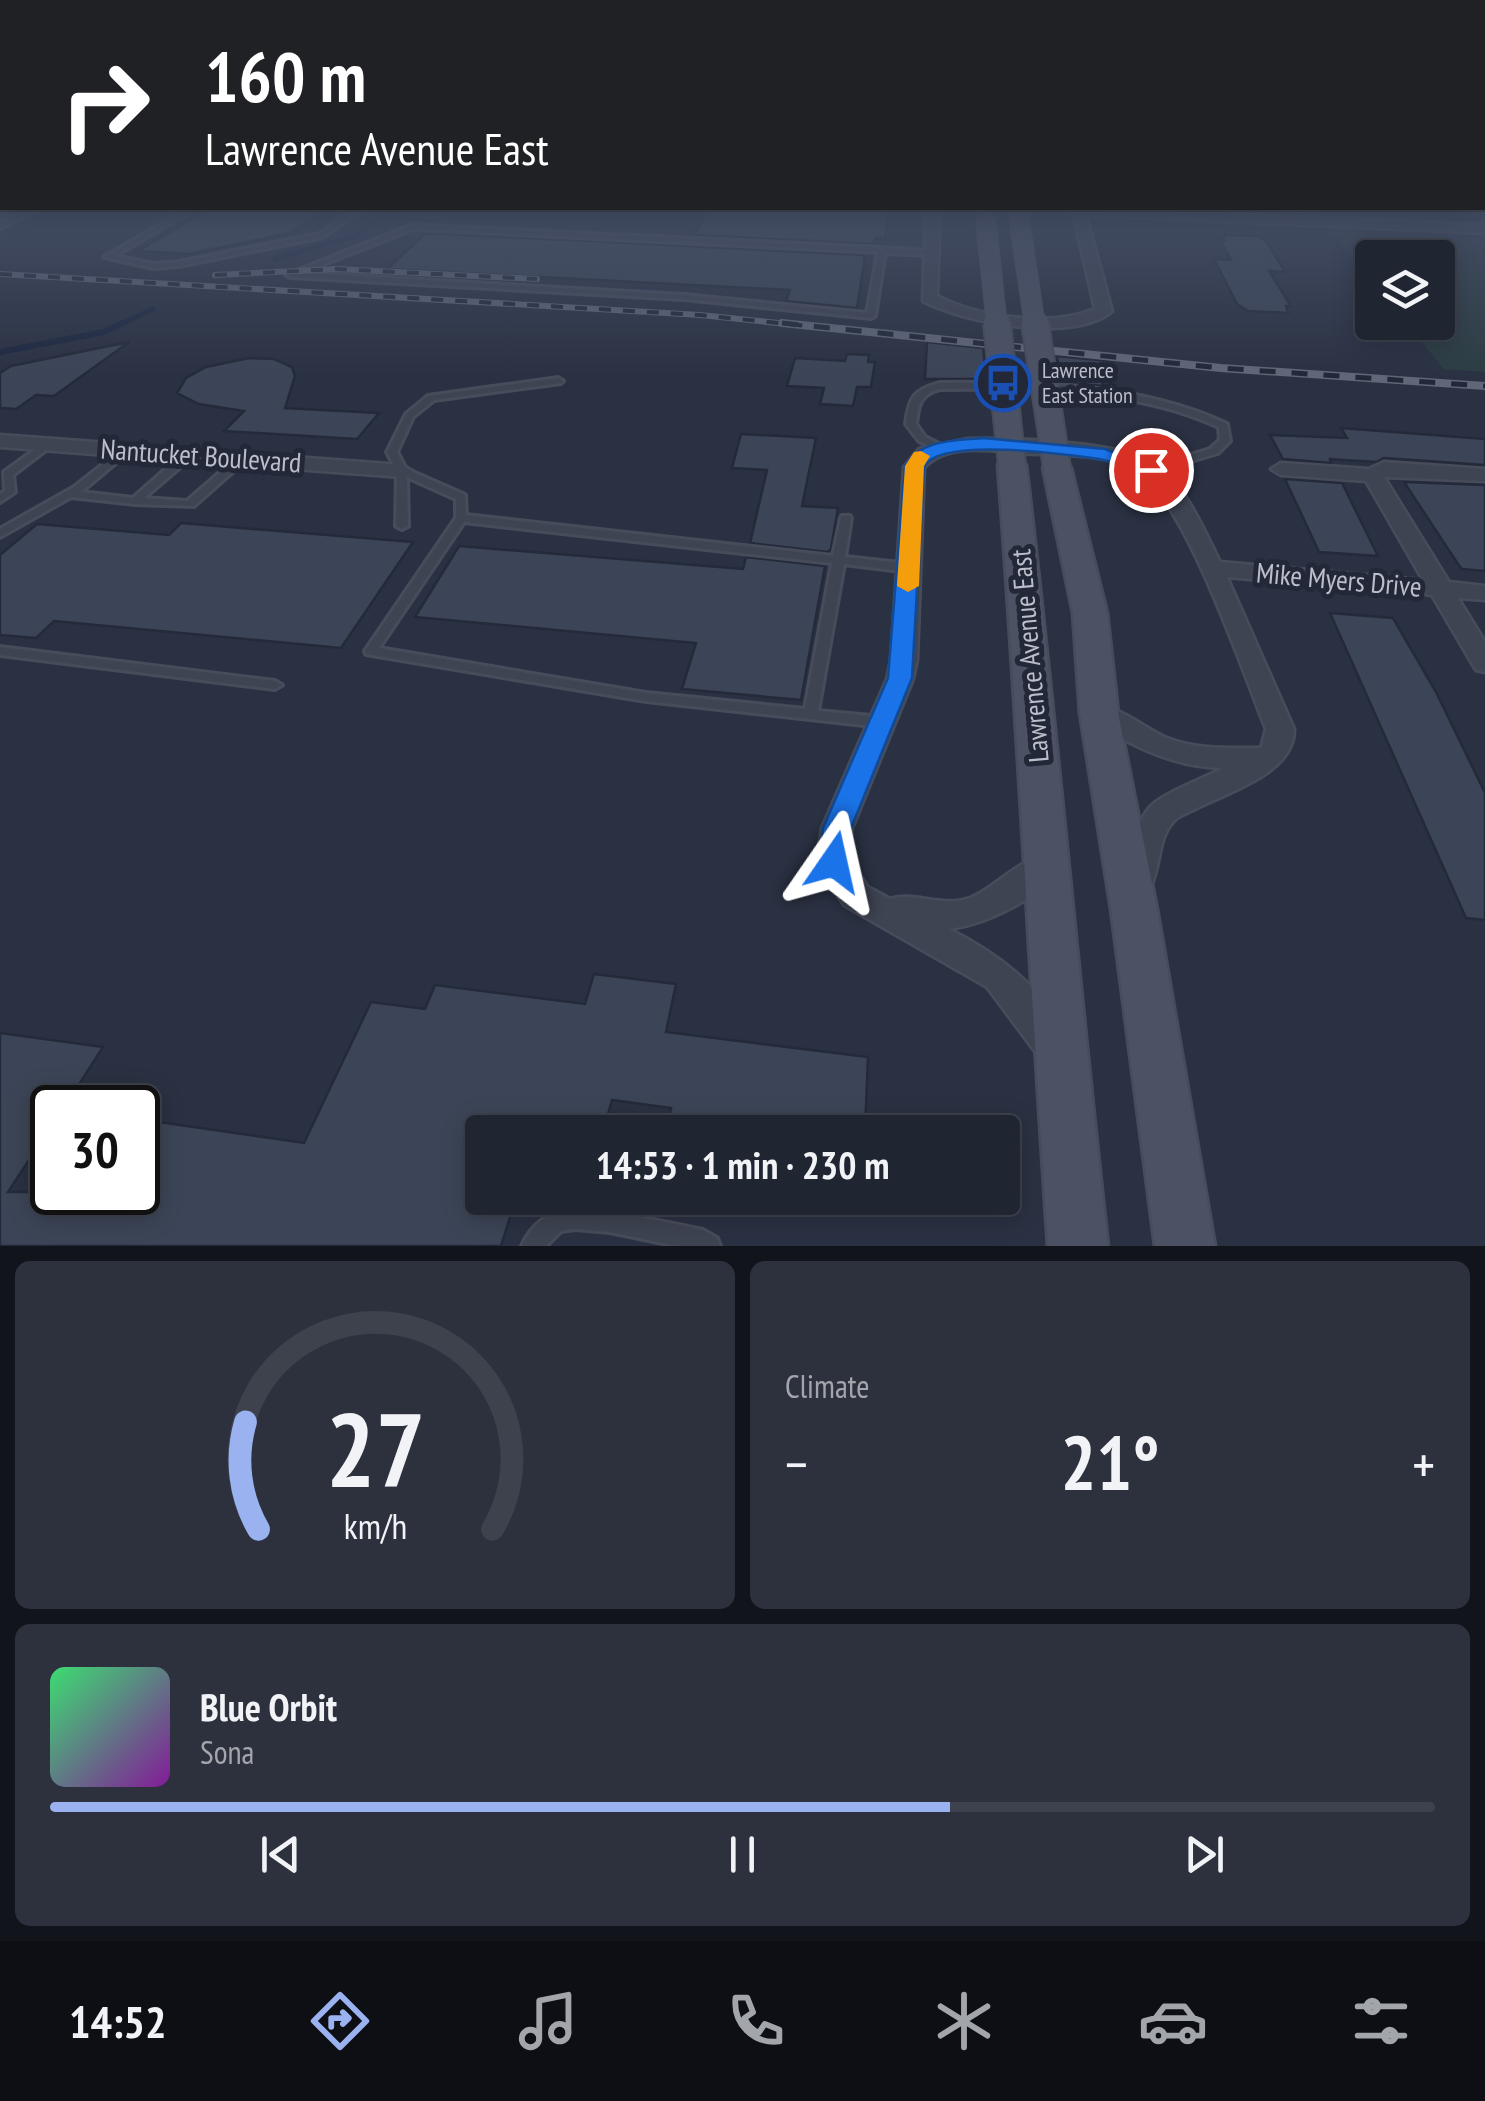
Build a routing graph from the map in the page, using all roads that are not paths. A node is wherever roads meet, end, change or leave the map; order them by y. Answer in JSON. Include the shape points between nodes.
{"nodes":[{"id":1,"x":125,"y":261,"type":"edge"},
{"id":2,"x":193,"y":261,"type":"edge"},
{"id":3,"x":324,"y":261,"type":"edge"},
{"id":4,"x":880,"y":261,"type":"edge"},
{"id":5,"x":932,"y":261,"type":"edge"},
{"id":6,"x":991,"y":261,"type":"edge"},
{"id":7,"x":1026,"y":261,"type":"edge"},
{"id":8,"x":1092,"y":261,"type":"edge"},
{"id":9,"x":558,"y":381,"type":"dead end"},
{"id":10,"x":0,"y":441,"type":"edge"},
{"id":11,"x":47,"y":444,"type":"junction"},
{"id":12,"x":939,"y":448,"type":"junction"},
{"id":13,"x":126,"y":449,"type":"junction"},
{"id":14,"x":189,"y":454,"type":"junction"},
{"id":15,"x":242,"y":458,"type":"junction"},
{"id":16,"x":1281,"y":469,"type":"dead end"},
{"id":17,"x":1151,"y":470,"type":"junction"},
{"id":18,"x":402,"y":471,"type":"junction"},
{"id":19,"x":1373,"y":475,"type":"junction"},
{"id":20,"x":1485,"y":475,"type":"edge"},
{"id":21,"x":70,"y":494,"type":"junction"},
{"id":22,"x":0,"y":500,"type":"edge"},
{"id":23,"x":135,"y":501,"type":"junction"},
{"id":24,"x":460,"y":518,"type":"junction"},
{"id":25,"x":846,"y":518,"type":"dead end"},
{"id":26,"x":402,"y":526,"type":"dead end"},
{"id":27,"x":0,"y":534,"type":"edge"},
{"id":28,"x":840,"y":562,"type":"junction"},
{"id":29,"x":909,"y":568,"type":"junction"},
{"id":30,"x":1210,"y":568,"type":"junction"},
{"id":31,"x":1440,"y":588,"type":"junction"},
{"id":32,"x":1485,"y":592,"type":"edge"},
{"id":33,"x":0,"y":651,"type":"edge"},
{"id":34,"x":1485,"y":664,"type":"edge"},
{"id":35,"x":275,"y":684,"type":"dead end"},
{"id":36,"x":810,"y":714,"type":"junction"},
{"id":37,"x":1098,"y":714,"type":"junction"},
{"id":38,"x":882,"y":722,"type":"junction"},
{"id":39,"x":1270,"y":757,"type":"junction"},
{"id":40,"x":1044,"y":867,"type":"junction"},
{"id":41,"x":856,"y":896,"type":"junction"},
{"id":42,"x":1134,"y":910,"type":"junction"},
{"id":43,"x":1064,"y":1063,"type":"junction"},
{"id":44,"x":534,"y":1246,"type":"edge"},
{"id":45,"x":709,"y":1246,"type":"edge"},
{"id":46,"x":1078,"y":1246,"type":"edge"},
{"id":47,"x":1185,"y":1246,"type":"edge"}],
"edges":[{"from":1,"to":2,"type":"lane"},
{"from":3,"to":4,"type":"lane","via":[[290,275],[684,296],[871,316]]},
{"from":5,"to":8,"type":"street","via":[[930,298],[940,306],[978,316],[1067,322],[1104,311]]},
{"from":6,"to":40,"type":"main road","name":"Lawrence Avenue East","bridge":true,"via":[[1040,754]]},
{"from":7,"to":37,"type":"main road","name":"Lawrence Avenue East","bridge":true,"via":[[1057,468],[1090,613]]},
{"from":9,"to":18,"type":"lane","via":[[432,398],[409,416],[392,452]]},
{"from":10,"to":11,"type":"street","name":"Nantucket Boulevard"},
{"from":11,"to":13,"type":"street","name":"Nantucket Boulevard"},
{"from":11,"to":22,"type":"lane","via":[[8,474],[10,492]]},
{"from":12,"to":17,"type":"street","via":[[983,444],[1105,454]]},
{"from":12,"to":17,"type":"lane","via":[[911,424],[913,400],[940,386],[1126,397],[1178,405],[1224,426],[1224,441],[1214,450]]},
{"from":12,"to":29,"type":"street","via":[[914,466]]},
{"from":13,"to":14,"type":"street","name":"Nantucket Boulevard"},
{"from":13,"to":21,"type":"lane"},
{"from":14,"to":15,"type":"street","name":"Nantucket Boulevard"},
{"from":14,"to":23,"type":"lane"},
{"from":15,"to":18,"type":"street","name":"Nantucket Boulevard"},
{"from":15,"to":23,"type":"lane","via":[[190,504]]},
{"from":16,"to":19,"type":"street"},
{"from":17,"to":30,"type":"street","via":[[1169,487]]},
{"from":18,"to":24,"type":"lane","via":[[461,497]]},
{"from":18,"to":26,"type":"lane"},
{"from":19,"to":20,"type":"street","via":[[1384,468]]},
{"from":19,"to":31,"type":"street"},
{"from":21,"to":23,"type":"lane"},
{"from":21,"to":27,"type":"lane"},
{"from":24,"to":28,"type":"lane"},
{"from":24,"to":36,"type":"lane","via":[[371,651],[646,697]]},
{"from":25,"to":28,"type":"lane"},
{"from":28,"to":29,"type":"lane"},
{"from":28,"to":36,"type":"lane"},
{"from":29,"to":38,"type":"street","via":[[904,660]]},
{"from":30,"to":31,"type":"street","name":"Mike Myers Drive"},
{"from":30,"to":39,"type":"street","via":[[1280,729]]},
{"from":31,"to":32,"type":"street"},
{"from":31,"to":34,"type":"street","name":"Mike Myers Drive"},
{"from":33,"to":35,"type":"lane"},
{"from":36,"to":38,"type":"lane"},
{"from":37,"to":39,"type":"street","via":[[1181,755]]},
{"from":37,"to":42,"type":"main road","name":"Lawrence Avenue East"},
{"from":38,"to":41,"type":"street","via":[[837,828],[834,862]]},
{"from":39,"to":42,"type":"street","name":"Lawrence Avenue East","via":[[1162,813],[1144,851]]},
{"from":40,"to":41,"type":"street","via":[[996,904],[958,916],[908,912]]},
{"from":40,"to":43,"type":"main road","name":"Lawrence Avenue East"},
{"from":41,"to":43,"type":"street","name":"Lawrence Avenue East","via":[[998,976]]},
{"from":42,"to":47,"type":"main road","name":"Lawrence Avenue East"},
{"from":43,"to":46,"type":"main road","name":"Lawrence Avenue East"},
{"from":44,"to":45,"type":"lane","via":[[564,1219]]}]}
